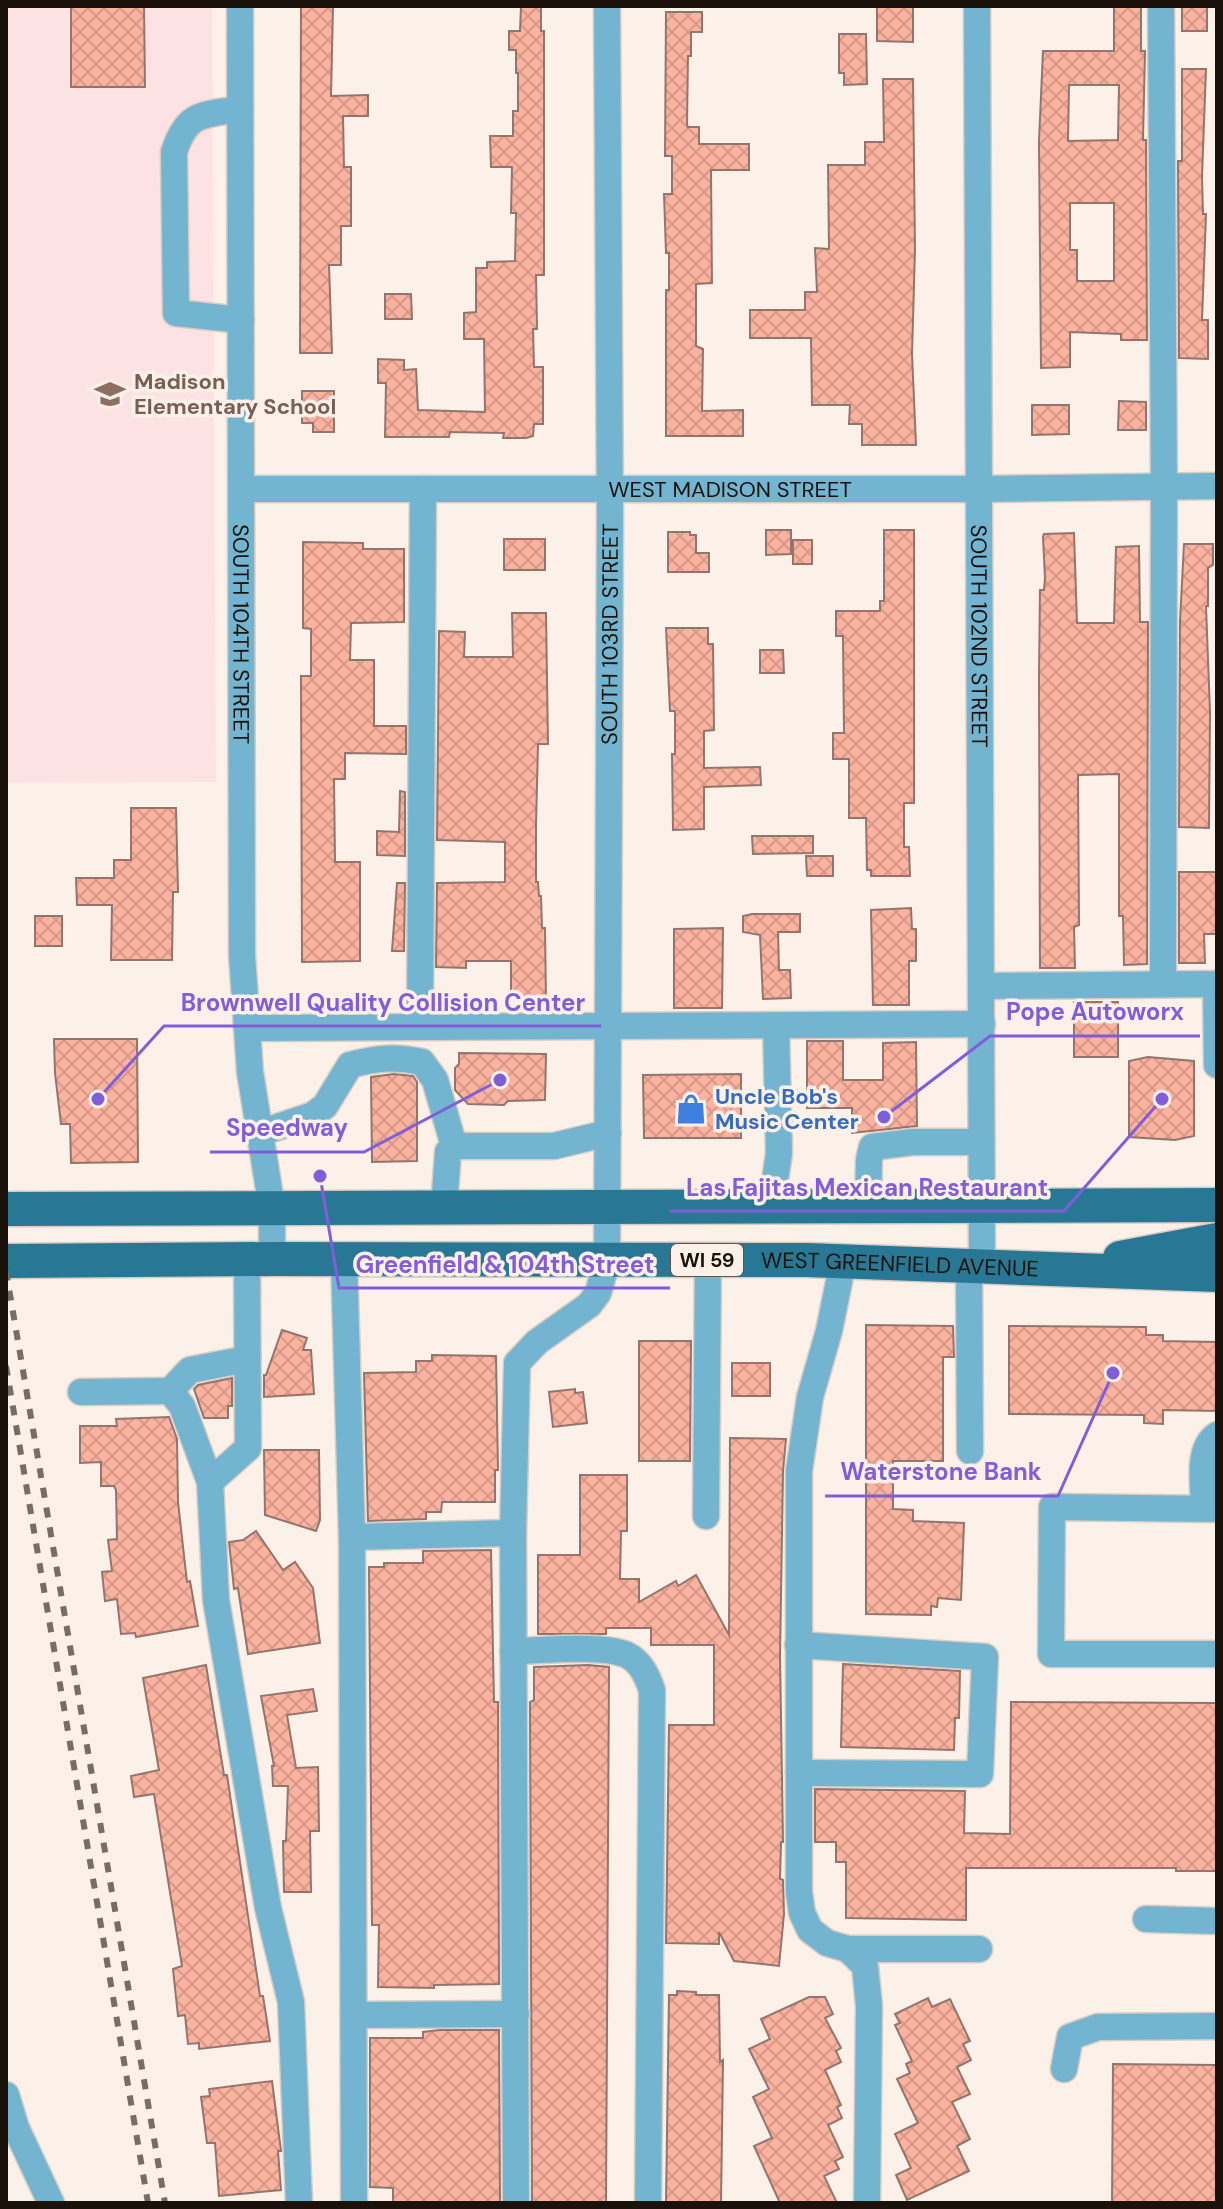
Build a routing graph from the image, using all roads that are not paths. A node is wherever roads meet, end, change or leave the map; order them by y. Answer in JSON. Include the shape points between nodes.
{"nodes":[{"id":1,"x":240,"y":6,"type":"edge"},
{"id":2,"x":607,"y":6,"type":"edge"},
{"id":3,"x":977,"y":6,"type":"edge"},
{"id":4,"x":1161,"y":6,"type":"edge"},
{"id":5,"x":240,"y":109,"type":"junction"},
{"id":6,"x":241,"y":320,"type":"junction"},
{"id":7,"x":1217,"y":486,"type":"edge"},
{"id":8,"x":1164,"y":487,"type":"junction"},
{"id":9,"x":242,"y":489,"type":"junction"},
{"id":10,"x":423,"y":489,"type":"junction"},
{"id":11,"x":610,"y":489,"type":"junction"},
{"id":12,"x":979,"y":489,"type":"junction"},
{"id":13,"x":1163,"y":984,"type":"junction"},
{"id":14,"x":1216,"y":984,"type":"edge"},
{"id":15,"x":982,"y":986,"type":"junction"},
{"id":16,"x":982,"y":1024,"type":"junction"},
{"id":17,"x":776,"y":1026,"type":"junction"},
{"id":18,"x":420,"y":1027,"type":"junction"},
{"id":19,"x":609,"y":1027,"type":"junction"},
{"id":20,"x":247,"y":1028,"type":"junction"},
{"id":21,"x":1217,"y":1065,"type":"edge"},
{"id":22,"x":260,"y":1133,"type":"junction"},
{"id":23,"x":608,"y":1133,"type":"junction"},
{"id":24,"x":981,"y":1142,"type":"junction"},
{"id":25,"x":454,"y":1146,"type":"junction"},
{"id":26,"x":1217,"y":1205,"type":"edge"},
{"id":27,"x":981,"y":1206,"type":"junction"},
{"id":28,"x":444,"y":1207,"type":"junction"},
{"id":29,"x":608,"y":1207,"type":"junction"},
{"id":30,"x":771,"y":1207,"type":"junction"},
{"id":31,"x":868,"y":1207,"type":"junction"},
{"id":32,"x":272,"y":1208,"type":"junction"},
{"id":33,"x":6,"y":1209,"type":"edge"},
{"id":34,"x":1217,"y":1240,"type":"edge"},
{"id":35,"x":260,"y":1259,"type":"junction"},
{"id":36,"x":344,"y":1260,"type":"junction"},
{"id":37,"x":708,"y":1260,"type":"junction"},
{"id":38,"x":6,"y":1261,"type":"edge"},
{"id":39,"x":607,"y":1261,"type":"junction"},
{"id":40,"x":843,"y":1262,"type":"junction"},
{"id":41,"x":976,"y":1266,"type":"junction"},
{"id":42,"x":1094,"y":1269,"type":"junction"},
{"id":43,"x":1217,"y":1275,"type":"edge"},
{"id":44,"x":247,"y":1359,"type":"junction"},
{"id":45,"x":170,"y":1391,"type":"junction"},
{"id":46,"x":81,"y":1392,"type":"dead end"},
{"id":47,"x":1217,"y":1435,"type":"edge"},
{"id":48,"x":970,"y":1451,"type":"dead end"},
{"id":49,"x":210,"y":1482,"type":"junction"},
{"id":50,"x":1210,"y":1509,"type":"edge"},
{"id":51,"x":706,"y":1516,"type":"dead end"},
{"id":52,"x":513,"y":1533,"type":"junction"},
{"id":53,"x":352,"y":1537,"type":"junction"},
{"id":54,"x":798,"y":1645,"type":"junction"},
{"id":55,"x":513,"y":1651,"type":"junction"},
{"id":56,"x":1217,"y":1654,"type":"edge"},
{"id":57,"x":799,"y":1773,"type":"junction"},
{"id":58,"x":1146,"y":1919,"type":"dead end"},
{"id":59,"x":1217,"y":1921,"type":"edge"},
{"id":60,"x":848,"y":1949,"type":"junction"},
{"id":61,"x":979,"y":1949,"type":"dead end"},
{"id":62,"x":516,"y":2014,"type":"junction"},
{"id":63,"x":356,"y":2015,"type":"junction"},
{"id":64,"x":1217,"y":2026,"type":"edge"},
{"id":65,"x":1064,"y":2069,"type":"dead end"},
{"id":66,"x":6,"y":2095,"type":"edge"},
{"id":67,"x":51,"y":2203,"type":"edge"},
{"id":68,"x":299,"y":2203,"type":"edge"},
{"id":69,"x":354,"y":2203,"type":"edge"},
{"id":70,"x":516,"y":2203,"type":"edge"},
{"id":71,"x":648,"y":2203,"type":"edge"},
{"id":72,"x":867,"y":2203,"type":"edge"}],
"edges":[{"from":1,"to":5,"type":"street","name":"SOUTH 104TH STREET"},
{"from":2,"to":11,"type":"street","name":"SOUTH 103RD STREET"},
{"from":3,"to":12,"type":"street","name":"SOUTH 102ND STREET"},
{"from":4,"to":8,"type":"street"},
{"from":5,"to":6,"type":"street","name":"SOUTH 104TH STREET"},
{"from":5,"to":6,"type":"street","via":[[200,116],[181,129],[174,152],[176,313]]},
{"from":6,"to":9,"type":"street","name":"SOUTH 104TH STREET"},
{"from":7,"to":8,"type":"street","name":"WEST MADISON STREET"},
{"from":8,"to":12,"type":"street","name":"WEST MADISON STREET"},
{"from":8,"to":13,"type":"street"},
{"from":9,"to":10,"type":"street","name":"WEST MADISON STREET"},
{"from":9,"to":20,"type":"street","name":"SOUTH 104TH STREET","via":[[242,955]]},
{"from":10,"to":11,"type":"street","name":"WEST MADISON STREET"},
{"from":10,"to":18,"type":"street"},
{"from":11,"to":12,"type":"street","name":"WEST MADISON STREET"},
{"from":11,"to":19,"type":"street","name":"SOUTH 103RD STREET"},
{"from":12,"to":15,"type":"street","name":"SOUTH 102ND STREET"},
{"from":13,"to":14,"type":"street"},
{"from":13,"to":15,"type":"street"},
{"from":14,"to":21,"type":"street"},
{"from":15,"to":16,"type":"street","name":"SOUTH 102ND STREET"},
{"from":16,"to":17,"type":"street"},
{"from":16,"to":24,"type":"street","name":"SOUTH 102ND STREET"},
{"from":17,"to":19,"type":"street"},
{"from":17,"to":30,"type":"street","via":[[779,1153]]},
{"from":18,"to":19,"type":"street"},
{"from":18,"to":20,"type":"street"},
{"from":19,"to":23,"type":"street","name":"SOUTH 103RD STREET"},
{"from":20,"to":22,"type":"street","name":"SOUTH 104TH STREET"},
{"from":22,"to":25,"type":"street","via":[[325,1106],[350,1065],[403,1058],[422,1062],[435,1080]]},
{"from":22,"to":32,"type":"street","name":"SOUTH 104TH STREET"},
{"from":23,"to":25,"type":"street","via":[[554,1146]]},
{"from":23,"to":29,"type":"street","name":"SOUTH 103RD STREET"},
{"from":24,"to":27,"type":"street","name":"SOUTH 102ND STREET"},
{"from":24,"to":31,"type":"street","via":[[872,1147]]},
{"from":25,"to":28,"type":"street","via":[[448,1152]]},
{"from":26,"to":27,"type":"main road"},
{"from":27,"to":31,"type":"main road"},
{"from":27,"to":41,"type":"street","name":"SOUTH 102ND STREET"},
{"from":28,"to":29,"type":"main road"},
{"from":28,"to":32,"type":"main road"},
{"from":29,"to":30,"type":"main road"},
{"from":29,"to":39,"type":"street","name":"SOUTH 103RD STREET"},
{"from":30,"to":31,"type":"main road"},
{"from":32,"to":33,"type":"main road"},
{"from":32,"to":35,"type":"street","name":"SOUTH 104TH STREET"},
{"from":34,"to":42,"type":"main road","via":[[1126,1255]]},
{"from":35,"to":36,"type":"main road","name":"WEST GREENFIELD AVENUE","number":"WI 59"},
{"from":35,"to":38,"type":"main road","name":"WEST GREENFIELD AVENUE","number":"WI 59"},
{"from":35,"to":44,"type":"street","name":"SOUTH 104TH STREET"},
{"from":36,"to":39,"type":"main road","name":"WEST GREENFIELD AVENUE","number":"WI 59"},
{"from":36,"to":53,"type":"street"},
{"from":37,"to":39,"type":"main road","name":"WEST GREENFIELD AVENUE","number":"WI 59"},
{"from":37,"to":40,"type":"main road","name":"WEST GREENFIELD AVENUE","number":"WI 59"},
{"from":37,"to":51,"type":"street"},
{"from":39,"to":52,"type":"street","name":"SOUTH 103RD STREET","via":[[589,1305],[517,1363]]},
{"from":40,"to":41,"type":"main road","name":"WEST GREENFIELD AVENUE","number":"WI 59"},
{"from":40,"to":54,"type":"street","via":[[810,1397],[799,1471]]},
{"from":41,"to":42,"type":"main road","name":"WEST GREENFIELD AVENUE","number":"WI 59"},
{"from":41,"to":48,"type":"street","name":"SOUTH 102ND STREET"},
{"from":42,"to":43,"type":"main road","name":"WEST GREENFIELD AVENUE","number":"WI 59"},
{"from":44,"to":45,"type":"street","via":[[190,1370]]},
{"from":44,"to":49,"type":"street","name":"SOUTH 104TH STREET","via":[[248,1448]]},
{"from":45,"to":46,"type":"street"},
{"from":45,"to":49,"type":"street","via":[[182,1406]]},
{"from":47,"to":50,"type":"street","via":[[1204,1451]]},
{"from":49,"to":68,"type":"street","via":[[216,1600],[268,1908],[291,2002]]},
{"from":50,"to":56,"type":"street","via":[[1052,1507],[1051,1654]]},
{"from":52,"to":53,"type":"street"},
{"from":52,"to":55,"type":"street","name":"SOUTH 103RD STREET"},
{"from":53,"to":63,"type":"street"},
{"from":54,"to":57,"type":"street"},
{"from":54,"to":57,"type":"street","via":[[985,1657],[980,1774]]},
{"from":55,"to":62,"type":"street","name":"SOUTH 103RD STREET"},
{"from":55,"to":71,"type":"street","via":[[611,1650],[629,1656],[645,1671],[652,1690]]},
{"from":57,"to":60,"type":"street","via":[[802,1913],[810,1930],[827,1943]]},
{"from":58,"to":59,"type":"street"},
{"from":60,"to":61,"type":"street"},
{"from":60,"to":72,"type":"street","via":[[865,1966],[869,2006]]},
{"from":62,"to":63,"type":"street"},
{"from":62,"to":70,"type":"street","name":"SOUTH 103RD STREET"},
{"from":63,"to":69,"type":"street"},
{"from":64,"to":65,"type":"street","via":[[1098,2027],[1070,2037]]},
{"from":66,"to":67,"type":"street"}]}
